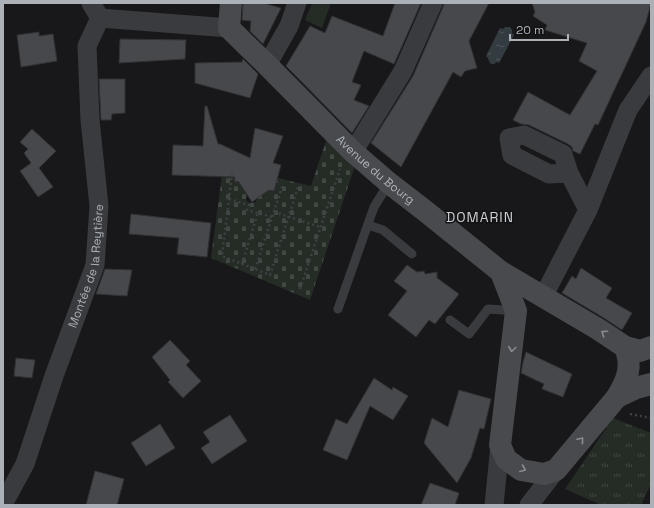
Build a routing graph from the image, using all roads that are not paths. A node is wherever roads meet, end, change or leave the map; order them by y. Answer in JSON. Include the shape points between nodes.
{"nodes":[{"id":1,"x":231,"y":3,"type":"edge"},
{"id":2,"x":297,"y":3,"type":"edge"},
{"id":3,"x":433,"y":3,"type":"edge"},
{"id":4,"x":95,"y":10,"type":"edge"},
{"id":5,"x":229,"y":28,"type":"junction"},
{"id":6,"x":267,"y":65,"type":"junction"},
{"id":7,"x":651,"y":76,"type":"edge"},
{"id":8,"x":347,"y":160,"type":"junction"},
{"id":9,"x":569,"y":173,"type":"dead end"},
{"id":10,"x":389,"y":183,"type":"junction"},
{"id":11,"x":588,"y":210,"type":"junction"},
{"id":12,"x":368,"y":225,"type":"junction"},
{"id":13,"x":412,"y":254,"type":"dead end"},
{"id":14,"x":500,"y":272,"type":"junction"},
{"id":15,"x":549,"y":301,"type":"junction"},
{"id":16,"x":338,"y":309,"type":"dead end"},
{"id":17,"x":516,"y":311,"type":"junction"},
{"id":18,"x":450,"y":320,"type":"dead end"},
{"id":19,"x":625,"y":347,"type":"junction"},
{"id":20,"x":651,"y":347,"type":"edge"},
{"id":21,"x":651,"y":352,"type":"edge"},
{"id":22,"x":651,"y":374,"type":"edge"},
{"id":23,"x":651,"y":384,"type":"edge"},
{"id":24,"x":617,"y":397,"type":"junction"},
{"id":25,"x":500,"y":445,"type":"junction"},
{"id":26,"x":556,"y":470,"type":"junction"},
{"id":27,"x":3,"y":502,"type":"edge"},
{"id":28,"x":494,"y":505,"type":"edge"},
{"id":29,"x":529,"y":505,"type":"edge"}],
"edges":[{"from":1,"to":5,"type":"street"},
{"from":2,"to":6,"type":"street","via":[[289,26]]},
{"from":3,"to":8,"type":"street","via":[[403,71]]},
{"from":4,"to":5,"type":"street"},
{"from":4,"to":27,"type":"street","name":"Montée de la Reytière","via":[[87,46],[90,120],[99,206],[96,265],[54,376],[26,464]]},
{"from":5,"to":6,"type":"street","name":"Avenue du Bourg"},
{"from":6,"to":8,"type":"street","name":"Avenue du Bourg"},
{"from":7,"to":11,"type":"street","via":[[628,110]]},
{"from":8,"to":10,"type":"street","name":"Avenue du Bourg"},
{"from":9,"to":11,"type":"street"},
{"from":10,"to":12,"type":"lane","via":[[374,207]]},
{"from":10,"to":14,"type":"street","name":"Avenue du Bourg"},
{"from":11,"to":15,"type":"street"},
{"from":12,"to":13,"type":"lane","via":[[382,230]]},
{"from":12,"to":16,"type":"lane"},
{"from":14,"to":15,"type":"street","name":"Avenue du Bourg"},
{"from":14,"to":17,"type":"street"},
{"from":15,"to":17,"type":"street"},
{"from":19,"to":15,"type":"street","name":"Avenue du Bourg","one_way":true},
{"from":17,"to":18,"type":"lane","via":[[488,309],[469,334]]},
{"from":17,"to":25,"type":"street","one_way":true},
{"from":19,"to":20,"type":"street","name":"Avenue du Bourg","via":[[640,351]]},
{"from":19,"to":24,"type":"street","via":[[629,355],[630,368]]},
{"from":21,"to":22,"type":"street","via":[[648,365]]},
{"from":23,"to":24,"type":"street"},
{"from":26,"to":24,"type":"street","one_way":true},
{"from":25,"to":26,"type":"street","one_way":true,"via":[[506,459],[521,470],[544,474]]},
{"from":25,"to":28,"type":"street"},
{"from":26,"to":29,"type":"street"}]}
